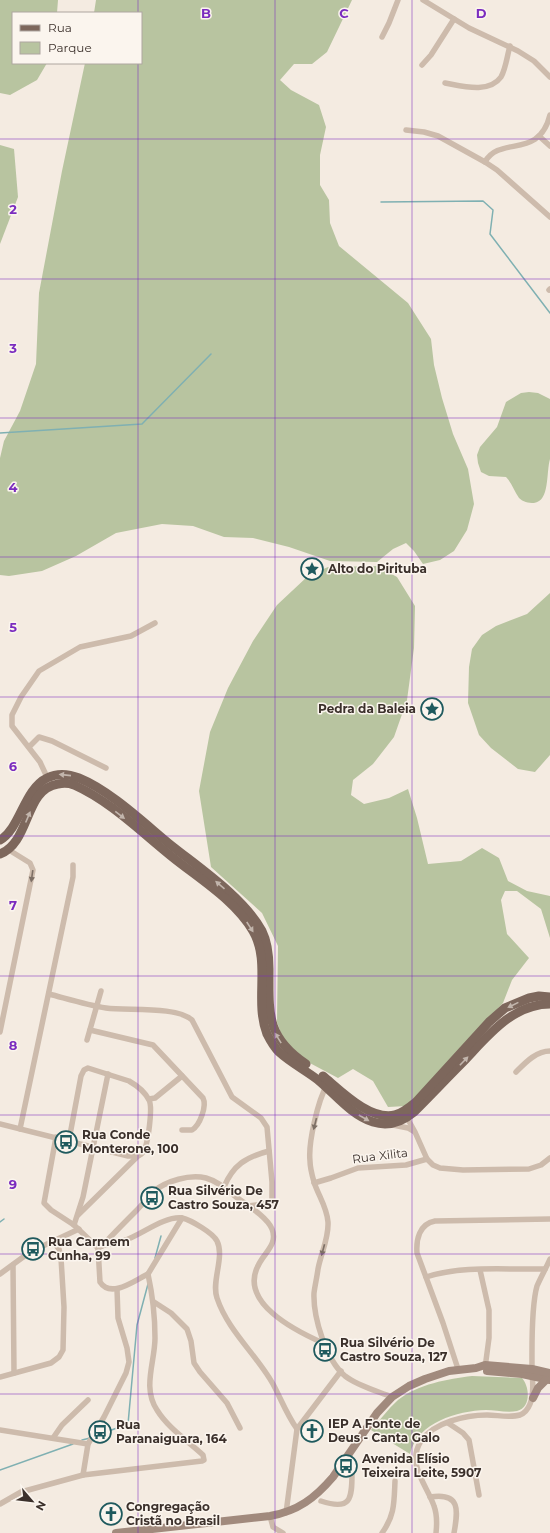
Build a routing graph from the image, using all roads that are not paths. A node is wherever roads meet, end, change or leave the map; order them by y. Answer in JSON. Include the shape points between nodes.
{"nodes":[{"id":1,"x":398,"y":0,"type":"edge"},
{"id":2,"x":423,"y":0,"type":"edge"},
{"id":3,"x":454,"y":19,"type":"junction"},
{"id":4,"x":382,"y":36,"type":"dead end"},
{"id":5,"x":510,"y":46,"type":"junction"},
{"id":6,"x":422,"y":65,"type":"dead end"},
{"id":7,"x":550,"y":77,"type":"edge"},
{"id":8,"x":445,"y":83,"type":"dead end"},
{"id":9,"x":550,"y":115,"type":"edge"},
{"id":10,"x":406,"y":130,"type":"dead end"},
{"id":11,"x":539,"y":136,"type":"junction"},
{"id":12,"x":550,"y":146,"type":"edge"},
{"id":13,"x":485,"y":162,"type":"junction"},
{"id":14,"x":550,"y":217,"type":"edge"},
{"id":15,"x":155,"y":623,"type":"dead end"},
{"id":16,"x":29,"y":747,"type":"junction"},
{"id":17,"x":106,"y":768,"type":"dead end"},
{"id":18,"x":47,"y":778,"type":"junction"},
{"id":19,"x":17,"y":818,"type":"junction"},
{"id":20,"x":0,"y":840,"type":"edge"},
{"id":21,"x":4,"y":852,"type":"edge"},
{"id":22,"x":73,"y":865,"type":"dead end"},
{"id":23,"x":101,"y":991,"type":"dead end"},
{"id":24,"x":49,"y":994,"type":"junction"},
{"id":25,"x":550,"y":996,"type":"edge"},
{"id":26,"x":550,"y":1004,"type":"edge"},
{"id":27,"x":97,"y":1006,"type":"junction"},
{"id":28,"x":90,"y":1030,"type":"junction"},
{"id":29,"x":0,"y":1032,"type":"edge"},
{"id":30,"x":87,"y":1040,"type":"dead end"},
{"id":31,"x":550,"y":1051,"type":"edge"},
{"id":32,"x":516,"y":1072,"type":"dead end"},
{"id":33,"x":108,"y":1074,"type":"junction"},
{"id":34,"x":182,"y":1076,"type":"junction"},
{"id":35,"x":327,"y":1084,"type":"junction"},
{"id":36,"x":149,"y":1099,"type":"junction"},
{"id":37,"x":405,"y":1115,"type":"junction"},
{"id":38,"x":0,"y":1124,"type":"edge"},
{"id":39,"x":384,"y":1124,"type":"junction"},
{"id":40,"x":20,"y":1129,"type":"junction"},
{"id":41,"x":182,"y":1130,"type":"dead end"},
{"id":42,"x":415,"y":1132,"type":"junction"},
{"id":43,"x":56,"y":1137,"type":"junction"},
{"id":44,"x":69,"y":1140,"type":"junction"},
{"id":45,"x":93,"y":1146,"type":"junction"},
{"id":46,"x":269,"y":1151,"type":"junction"},
{"id":47,"x":139,"y":1155,"type":"junction"},
{"id":48,"x":550,"y":1158,"type":"edge"},
{"id":49,"x":428,"y":1160,"type":"junction"},
{"id":50,"x":314,"y":1183,"type":"junction"},
{"id":51,"x":224,"y":1187,"type":"junction"},
{"id":52,"x":248,"y":1206,"type":"junction"},
{"id":53,"x":78,"y":1215,"type":"junction"},
{"id":54,"x":182,"y":1218,"type":"junction"},
{"id":55,"x":550,"y":1219,"type":"edge"},
{"id":56,"x":74,"y":1225,"type":"junction"},
{"id":57,"x":79,"y":1229,"type":"junction"},
{"id":58,"x":53,"y":1241,"type":"junction"},
{"id":59,"x":100,"y":1247,"type":"junction"},
{"id":60,"x":550,"y":1259,"type":"edge"},
{"id":61,"x":13,"y":1265,"type":"junction"},
{"id":62,"x":545,"y":1269,"type":"junction"},
{"id":63,"x":480,"y":1270,"type":"junction"},
{"id":64,"x":0,"y":1274,"type":"edge"},
{"id":65,"x":148,"y":1274,"type":"junction"},
{"id":66,"x":426,"y":1277,"type":"junction"},
{"id":67,"x":117,"y":1289,"type":"junction"},
{"id":68,"x":154,"y":1302,"type":"junction"},
{"id":69,"x":323,"y":1343,"type":"junction"},
{"id":70,"x":485,"y":1368,"type":"junction"},
{"id":71,"x":458,"y":1369,"type":"junction"},
{"id":72,"x":341,"y":1371,"type":"junction"},
{"id":73,"x":532,"y":1372,"type":"junction"},
{"id":74,"x":14,"y":1373,"type":"junction"},
{"id":75,"x":0,"y":1377,"type":"edge"},
{"id":76,"x":549,"y":1377,"type":"edge"},
{"id":77,"x":392,"y":1397,"type":"junction"},
{"id":78,"x":533,"y":1398,"type":"junction"},
{"id":79,"x":88,"y":1400,"type":"dead end"},
{"id":80,"x":448,"y":1423,"type":"junction"},
{"id":81,"x":240,"y":1428,"type":"dead end"},
{"id":82,"x":0,"y":1430,"type":"edge"},
{"id":83,"x":297,"y":1430,"type":"junction"},
{"id":84,"x":53,"y":1438,"type":"junction"},
{"id":85,"x":88,"y":1444,"type":"junction"},
{"id":86,"x":352,"y":1473,"type":"dead end"},
{"id":87,"x":83,"y":1475,"type":"junction"},
{"id":88,"x":395,"y":1481,"type":"dead end"},
{"id":89,"x":479,"y":1495,"type":"dead end"},
{"id":90,"x":430,"y":1497,"type":"junction"},
{"id":91,"x":321,"y":1502,"type":"dead end"},
{"id":92,"x":0,"y":1504,"type":"edge"},
{"id":93,"x":286,"y":1513,"type":"junction"},
{"id":94,"x":270,"y":1516,"type":"junction"},
{"id":95,"x":116,"y":1533,"type":"edge"},
{"id":96,"x":282,"y":1533,"type":"edge"},
{"id":97,"x":382,"y":1533,"type":"edge"},
{"id":98,"x":436,"y":1533,"type":"edge"},
{"id":99,"x":454,"y":1533,"type":"edge"}],
"edges":[{"from":1,"to":4,"type":"street","via":[[390,23]]},
{"from":2,"to":3,"type":"street"},
{"from":3,"to":5,"type":"street"},
{"from":3,"to":6,"type":"street"},
{"from":5,"to":7,"type":"street","via":[[534,61]]},
{"from":5,"to":8,"type":"street","via":[[501,76],[493,84],[477,87]]},
{"from":9,"to":11,"type":"street"},
{"from":10,"to":13,"type":"street","via":[[438,136]]},
{"from":11,"to":12,"type":"street"},
{"from":11,"to":13,"type":"street","via":[[524,145],[496,151]]},
{"from":13,"to":14,"type":"street"},
{"from":15,"to":16,"type":"street","via":[[131,636],[80,647],[39,671],[12,715],[12,726]]},
{"from":16,"to":17,"type":"street","via":[[40,737]]},
{"from":16,"to":18,"type":"street"},
{"from":18,"to":19,"type":"main road","via":[[34,789]]},
{"from":35,"to":18,"type":"main road","one_way":true,"via":[[289,1051],[277,1036],[270,1013],[267,947],[263,933],[244,907],[143,821],[101,790],[68,775],[60,774]]},
{"from":19,"to":20,"type":"main road"},
{"from":19,"to":21,"type":"main road"},
{"from":21,"to":29,"type":"street","one_way":true,"via":[[30,863],[33,870]]},
{"from":21,"to":35,"type":"main road","one_way":true,"via":[[21,834],[36,799],[52,785],[73,785],[97,798],[227,901],[248,924],[256,937],[260,951],[262,1019],[267,1034],[280,1052]]},
{"from":22,"to":24,"type":"street","via":[[73,877]]},
{"from":23,"to":27,"type":"street"},
{"from":24,"to":27,"type":"street"},
{"from":24,"to":40,"type":"street"},
{"from":25,"to":37,"type":"main road","one_way":true,"via":[[529,998],[506,1008],[489,1022]]},
{"from":37,"to":26,"type":"main road","one_way":true,"via":[[414,1112],[499,1025],[527,1008]]},
{"from":27,"to":28,"type":"street"},
{"from":27,"to":46,"type":"street","via":[[119,1010],[158,1010],[189,1018],[232,1097],[261,1118],[267,1126]]},
{"from":28,"to":30,"type":"street"},
{"from":28,"to":34,"type":"street","via":[[153,1045]]},
{"from":31,"to":32,"type":"street","via":[[535,1055]]},
{"from":33,"to":36,"type":"street","via":[[134,1084]]},
{"from":33,"to":44,"type":"street","via":[[88,1068],[83,1071]]},
{"from":33,"to":45,"type":"street"},
{"from":34,"to":36,"type":"street","via":[[155,1098]]},
{"from":34,"to":41,"type":"street","via":[[204,1102],[194,1128]]},
{"from":35,"to":37,"type":"main road","via":[[335,1079],[339,1081],[371,1112],[382,1116]]},
{"from":35,"to":39,"type":"main road","one_way":true,"via":[[360,1116],[374,1123]]},
{"from":35,"to":50,"type":"street","one_way":true,"via":[[322,1094],[310,1151]]},
{"from":36,"to":47,"type":"street","via":[[151,1111],[145,1147]]},
{"from":37,"to":39,"type":"main road","via":[[394,1124]]},
{"from":37,"to":42,"type":"street"},
{"from":38,"to":40,"type":"street"},
{"from":39,"to":42,"type":"street","via":[[408,1128]]},
{"from":40,"to":43,"type":"street"},
{"from":42,"to":49,"type":"street"},
{"from":43,"to":44,"type":"street"},
{"from":43,"to":56,"type":"street","via":[[44,1203]]},
{"from":44,"to":45,"type":"street"},
{"from":45,"to":47,"type":"street","via":[[128,1156]]},
{"from":45,"to":53,"type":"street"},
{"from":46,"to":51,"type":"street","via":[[237,1165]]},
{"from":46,"to":52,"type":"street","via":[[272,1203]]},
{"from":47,"to":53,"type":"street"},
{"from":48,"to":49,"type":"street","via":[[535,1168],[506,1170],[450,1170],[440,1168]]},
{"from":49,"to":50,"type":"street","name":"Rua Xilita","via":[[406,1165],[358,1168]]},
{"from":50,"to":69,"type":"street","one_way":true,"via":[[328,1222],[314,1293],[316,1319]]},
{"from":51,"to":52,"type":"street"},
{"from":51,"to":59,"type":"street","via":[[205,1178],[195,1177],[186,1177],[167,1184],[155,1191]]},
{"from":52,"to":69,"type":"street","via":[[265,1220],[272,1229],[274,1239],[256,1270],[255,1284],[264,1306],[299,1332]]},
{"from":53,"to":56,"type":"street"},
{"from":54,"to":59,"type":"street","via":[[167,1221],[123,1241]]},
{"from":54,"to":65,"type":"street"},
{"from":54,"to":83,"type":"street","via":[[201,1227],[217,1241],[219,1258],[216,1296],[221,1310],[273,1384]]},
{"from":55,"to":66,"type":"street","via":[[435,1221],[427,1224],[420,1232],[417,1245],[417,1253]]},
{"from":56,"to":57,"type":"street"},
{"from":57,"to":58,"type":"street"},
{"from":57,"to":59,"type":"street"},
{"from":58,"to":61,"type":"street","via":[[30,1252]]},
{"from":58,"to":74,"type":"street","via":[[59,1249],[61,1258],[64,1350],[51,1363]]},
{"from":59,"to":67,"type":"street","via":[[100,1282],[107,1289]]},
{"from":60,"to":62,"type":"street"},
{"from":61,"to":64,"type":"street"},
{"from":61,"to":74,"type":"street"},
{"from":62,"to":63,"type":"street"},
{"from":62,"to":73,"type":"street","via":[[534,1302]]},
{"from":63,"to":66,"type":"street","via":[[445,1272]]},
{"from":63,"to":70,"type":"street","via":[[489,1310]]},
{"from":65,"to":67,"type":"street"},
{"from":65,"to":68,"type":"street"},
{"from":66,"to":71,"type":"street"},
{"from":67,"to":85,"type":"street","via":[[118,1318],[129,1362],[104,1417]]},
{"from":68,"to":81,"type":"street","via":[[171,1312],[187,1330],[194,1363],[227,1403]]},
{"from":68,"to":87,"type":"street","via":[[155,1340],[149,1391],[152,1402],[157,1411],[203,1455],[204,1459]]},
{"from":69,"to":72,"type":"street"},
{"from":70,"to":71,"type":"main road"},
{"from":70,"to":73,"type":"main road"},
{"from":71,"to":77,"type":"main road","via":[[425,1379]]},
{"from":72,"to":77,"type":"street","via":[[355,1381]]},
{"from":72,"to":83,"type":"street"},
{"from":73,"to":76,"type":"main road"},
{"from":73,"to":78,"type":"street"},
{"from":74,"to":75,"type":"street"},
{"from":76,"to":78,"type":"main road","via":[[538,1388]]},
{"from":77,"to":93,"type":"main road","via":[[377,1413],[326,1485],[312,1498]]},
{"from":78,"to":80,"type":"street","via":[[527,1410],[519,1415],[475,1416]]},
{"from":79,"to":84,"type":"street","via":[[62,1425]]},
{"from":80,"to":89,"type":"street","via":[[470,1440]]},
{"from":80,"to":90,"type":"street","via":[[427,1435],[416,1452],[418,1474]]},
{"from":82,"to":84,"type":"street"},
{"from":83,"to":93,"type":"street"},
{"from":84,"to":85,"type":"street"},
{"from":85,"to":87,"type":"street"},
{"from":86,"to":91,"type":"street","via":[[352,1493],[346,1502],[334,1505]]},
{"from":87,"to":92,"type":"street","via":[[21,1492]]},
{"from":88,"to":97,"type":"street","via":[[394,1508]]},
{"from":90,"to":98,"type":"street","via":[[436,1512]]},
{"from":90,"to":99,"type":"street","via":[[445,1497],[454,1502],[457,1510]]},
{"from":93,"to":94,"type":"main road"},
{"from":94,"to":95,"type":"main road"},
{"from":94,"to":96,"type":"street","via":[[273,1527]]}]}
